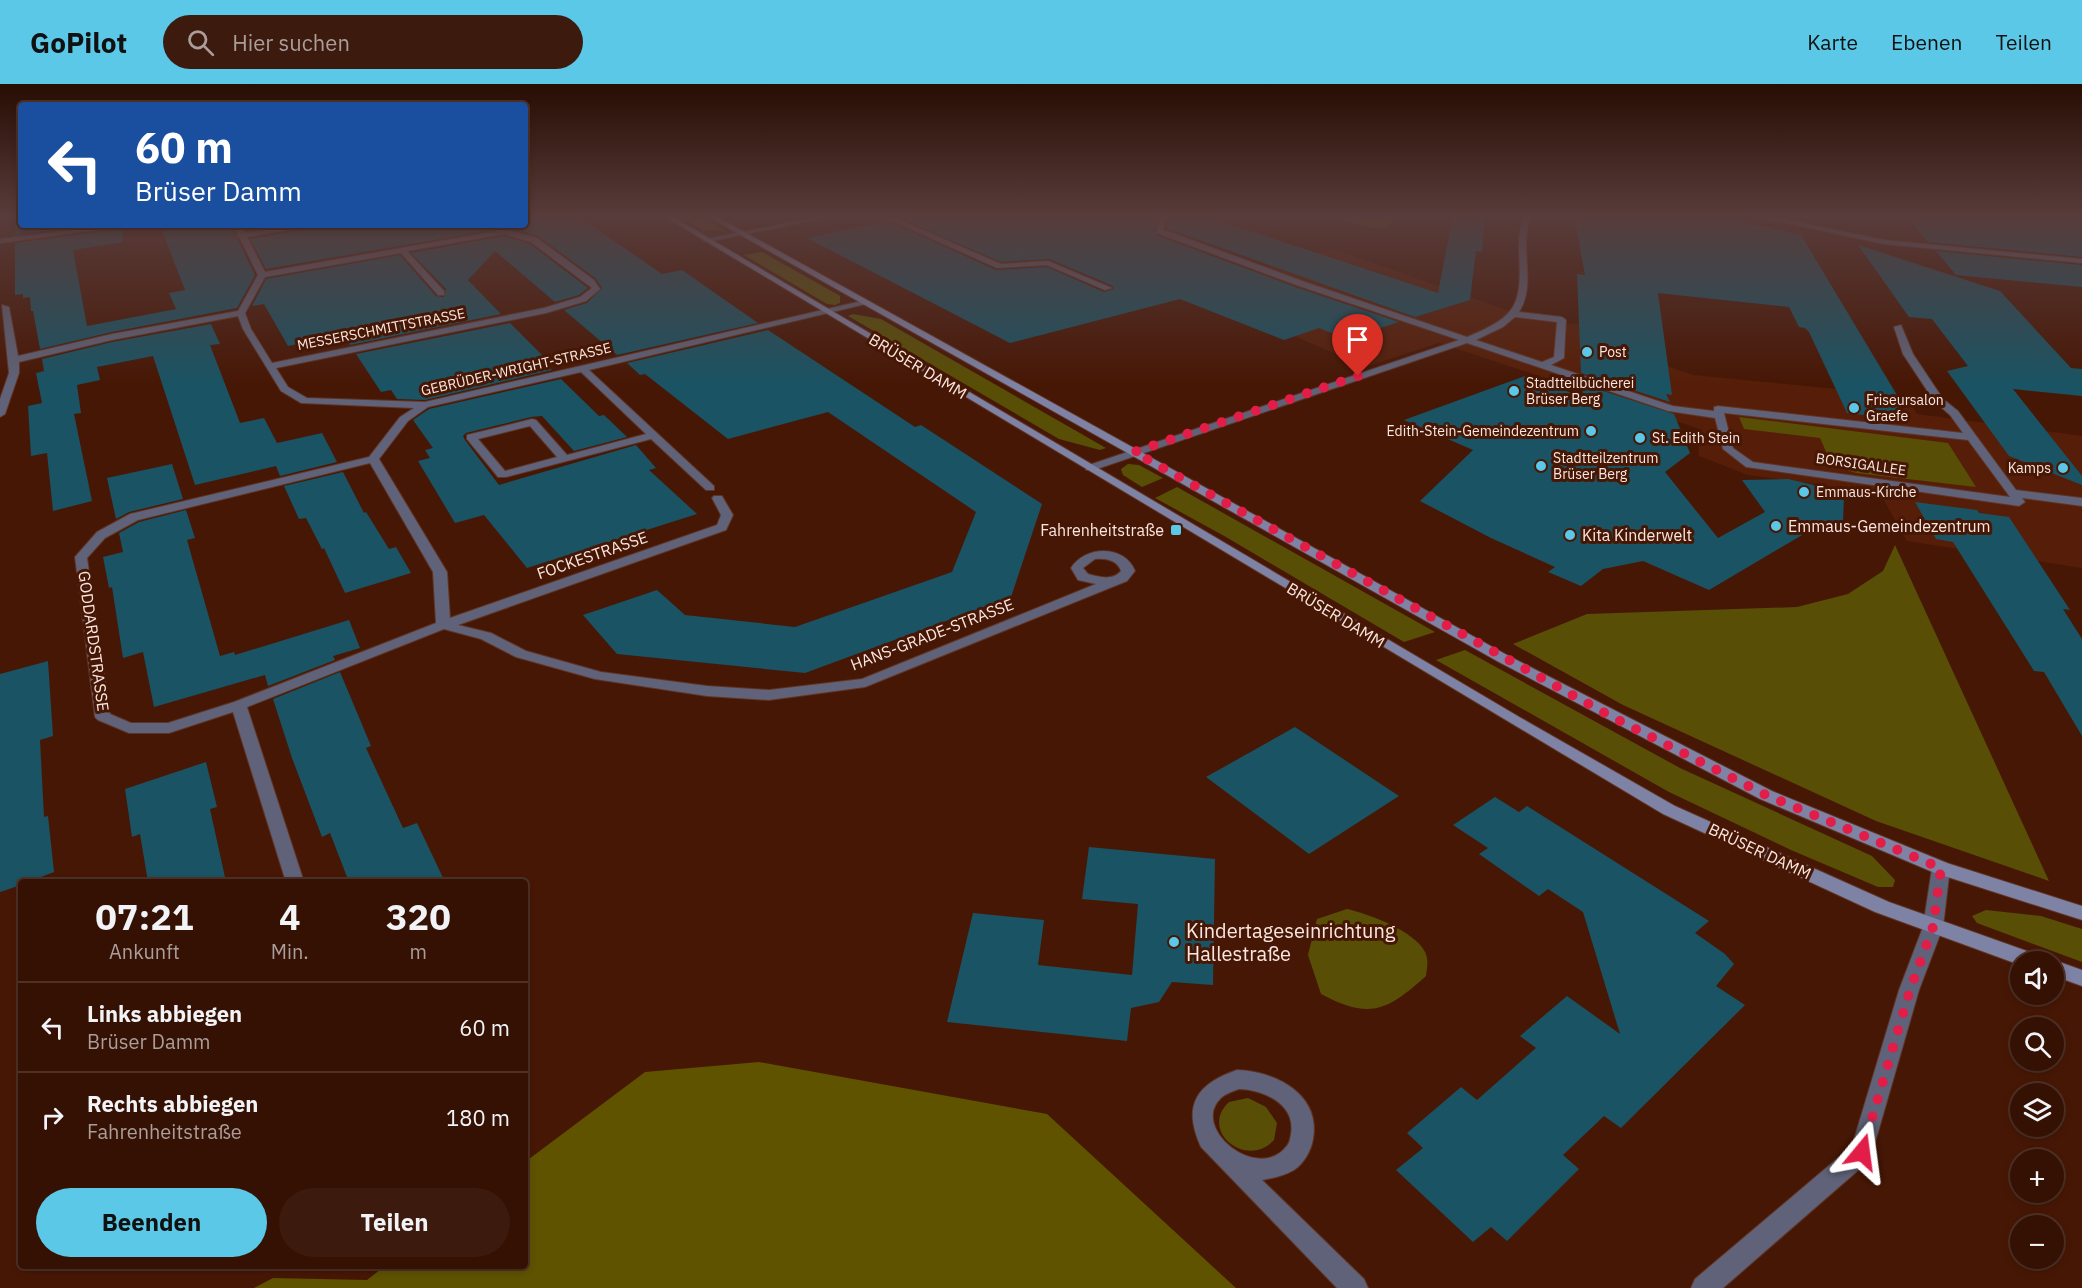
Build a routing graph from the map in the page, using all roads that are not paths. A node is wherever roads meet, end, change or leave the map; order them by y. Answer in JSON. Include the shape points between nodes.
{"nodes":[{"id":1,"x":260,"y":271,"type":"edge"},
{"id":2,"x":285,"y":271,"type":"edge"},
{"id":3,"x":421,"y":271,"type":"edge"},
{"id":4,"x":576,"y":271,"type":"edge"},
{"id":5,"x":758,"y":271,"type":"edge"},
{"id":6,"x":808,"y":271,"type":"edge"},
{"id":7,"x":1068,"y":271,"type":"edge"},
{"id":8,"x":1268,"y":271,"type":"edge"},
{"id":9,"x":1524,"y":271,"type":"edge"},
{"id":10,"x":262,"y":275,"type":"junction"},
{"id":11,"x":1108,"y":288,"type":"dead end"},
{"id":12,"x":441,"y":293,"type":"dead end"},
{"id":13,"x":866,"y":303,"type":"junction"},
{"id":14,"x":5,"y":307,"type":"dead end"},
{"id":15,"x":827,"y":312,"type":"junction"},
{"id":16,"x":241,"y":313,"type":"junction"},
{"id":17,"x":1515,"y":314,"type":"junction"},
{"id":18,"x":1898,"y":327,"type":"dead end"},
{"id":19,"x":1467,"y":340,"type":"junction"},
{"id":20,"x":15,"y":360,"type":"junction"},
{"id":21,"x":270,"y":366,"type":"junction"},
{"id":22,"x":1543,"y":366,"type":"junction"},
{"id":23,"x":582,"y":368,"type":"junction"},
{"id":24,"x":425,"y":405,"type":"junction"},
{"id":25,"x":0,"y":414,"type":"edge"},
{"id":26,"x":1720,"y":415,"type":"junction"},
{"id":27,"x":654,"y":435,"type":"junction"},
{"id":28,"x":1972,"y":437,"type":"junction"},
{"id":29,"x":1134,"y":452,"type":"junction"},
{"id":30,"x":373,"y":459,"type":"junction"},
{"id":31,"x":565,"y":459,"type":"junction"},
{"id":32,"x":1090,"y":468,"type":"junction"},
{"id":33,"x":2012,"y":493,"type":"junction"},
{"id":34,"x":2082,"y":502,"type":"edge"},
{"id":35,"x":1122,"y":578,"type":"dead end"},
{"id":36,"x":443,"y":625,"type":"junction"},
{"id":37,"x":239,"y":705,"type":"junction"},
{"id":38,"x":1941,"y":868,"type":"junction"},
{"id":39,"x":294,"y":879,"type":"edge"},
{"id":40,"x":2082,"y":913,"type":"edge"},
{"id":41,"x":1933,"y":927,"type":"junction"},
{"id":42,"x":2010,"y":954,"type":"edge"},
{"id":43,"x":2064,"y":972,"type":"edge"},
{"id":44,"x":2082,"y":978,"type":"edge"},
{"id":45,"x":1219,"y":1154,"type":"junction"},
{"id":46,"x":1355,"y":1288,"type":"edge"},
{"id":47,"x":1704,"y":1288,"type":"edge"}],
"edges":[{"from":1,"to":10,"type":"street"},
{"from":2,"to":10,"type":"street","name":"MESSERSCHMITTSTRASSE"},
{"from":3,"to":12,"type":"street","name":"MESSERSCHMITTSTRASSE"},
{"from":4,"to":21,"type":"street","name":"MESSERSCHMITTSTRASSE","via":[[596,289],[563,306]]},
{"from":5,"to":15,"type":"street","name":"BRÜSER DAMM"},
{"from":6,"to":13,"type":"street","name":"BRÜSER DAMM"},
{"from":7,"to":11,"type":"street"},
{"from":8,"to":19,"type":"street"},
{"from":9,"to":17,"type":"street","via":[[1525,289]]},
{"from":10,"to":16,"type":"street"},
{"from":13,"to":15,"type":"street","name":"GEBRÜDER-WRIGHT-STRASSE"},
{"from":13,"to":29,"type":"street","name":"BRÜSER DAMM"},
{"from":14,"to":20,"type":"street"},
{"from":15,"to":23,"type":"street","name":"GEBRÜDER-WRIGHT-STRASSE"},
{"from":15,"to":32,"type":"street","name":"BRÜSER DAMM"},
{"from":16,"to":20,"type":"street"},
{"from":16,"to":21,"type":"street","name":"GEBRÜDER-WRIGHT-STRASSE"},
{"from":17,"to":19,"type":"street","via":[[1503,324]]},
{"from":17,"to":22,"type":"street","via":[[1562,320],[1559,358]]},
{"from":18,"to":28,"type":"street","via":[[1908,354],[1939,401],[1954,412]]},
{"from":19,"to":22,"type":"street"},
{"from":19,"to":29,"type":"street"},
{"from":20,"to":25,"type":"street"},
{"from":21,"to":24,"type":"street","name":"GEBRÜDER-WRIGHT-STRASSE","via":[[284,389],[305,401]]},
{"from":22,"to":26,"type":"street","via":[[1672,409]]},
{"from":23,"to":24,"type":"street","name":"GEBRÜDER-WRIGHT-STRASSE"},
{"from":23,"to":27,"type":"street","name":"FOCKESTRASSE"},
{"from":24,"to":30,"type":"street","via":[[404,420]]},
{"from":26,"to":28,"type":"street","via":[[1718,409]]},
{"from":26,"to":33,"type":"street","name":"BORSIGALLEE","via":[[1728,449],[1750,465],[2019,502]]},
{"from":27,"to":31,"type":"street"},
{"from":27,"to":36,"type":"street","name":"FOCKESTRASSE","via":[[714,493],[727,514],[722,527]]},
{"from":28,"to":33,"type":"street"},
{"from":29,"to":32,"type":"street"},
{"from":29,"to":38,"type":"street","name":"BRÜSER DAMM","via":[[1612,717],[1766,795]]},
{"from":30,"to":36,"type":"street","via":[[440,572]]},
{"from":30,"to":37,"type":"street","name":"GODDARDSTRASSE","via":[[134,518],[101,535],[81,556],[103,717],[129,728],[169,728]]},
{"from":31,"to":31,"type":"street","via":[[502,475],[471,437],[532,422]]},
{"from":32,"to":41,"type":"street","name":"BRÜSER DAMM","via":[[1669,810]]},
{"from":33,"to":34,"type":"street"},
{"from":35,"to":36,"type":"street","name":"HANS-GRADE-STRASSE","via":[[865,683],[769,695],[600,676],[521,654],[486,636]]},
{"from":36,"to":37,"type":"street","name":"GODDARDSTRASSE"},
{"from":37,"to":39,"type":"street"},
{"from":38,"to":40,"type":"street","name":"BRÜSER DAMM"},
{"from":38,"to":41,"type":"street"},
{"from":41,"to":42,"type":"street","name":"BRÜSER DAMM"},
{"from":41,"to":47,"type":"street","via":[[1862,1152]]},
{"from":43,"to":44,"type":"street"},
{"from":45,"to":45,"type":"street","via":[[1204,1134],[1202,1118],[1205,1102],[1219,1086],[1237,1079],[1260,1081],[1278,1088],[1297,1107],[1303,1136],[1289,1160],[1271,1169],[1256,1170],[1238,1166]]},
{"from":45,"to":46,"type":"street"}]}
